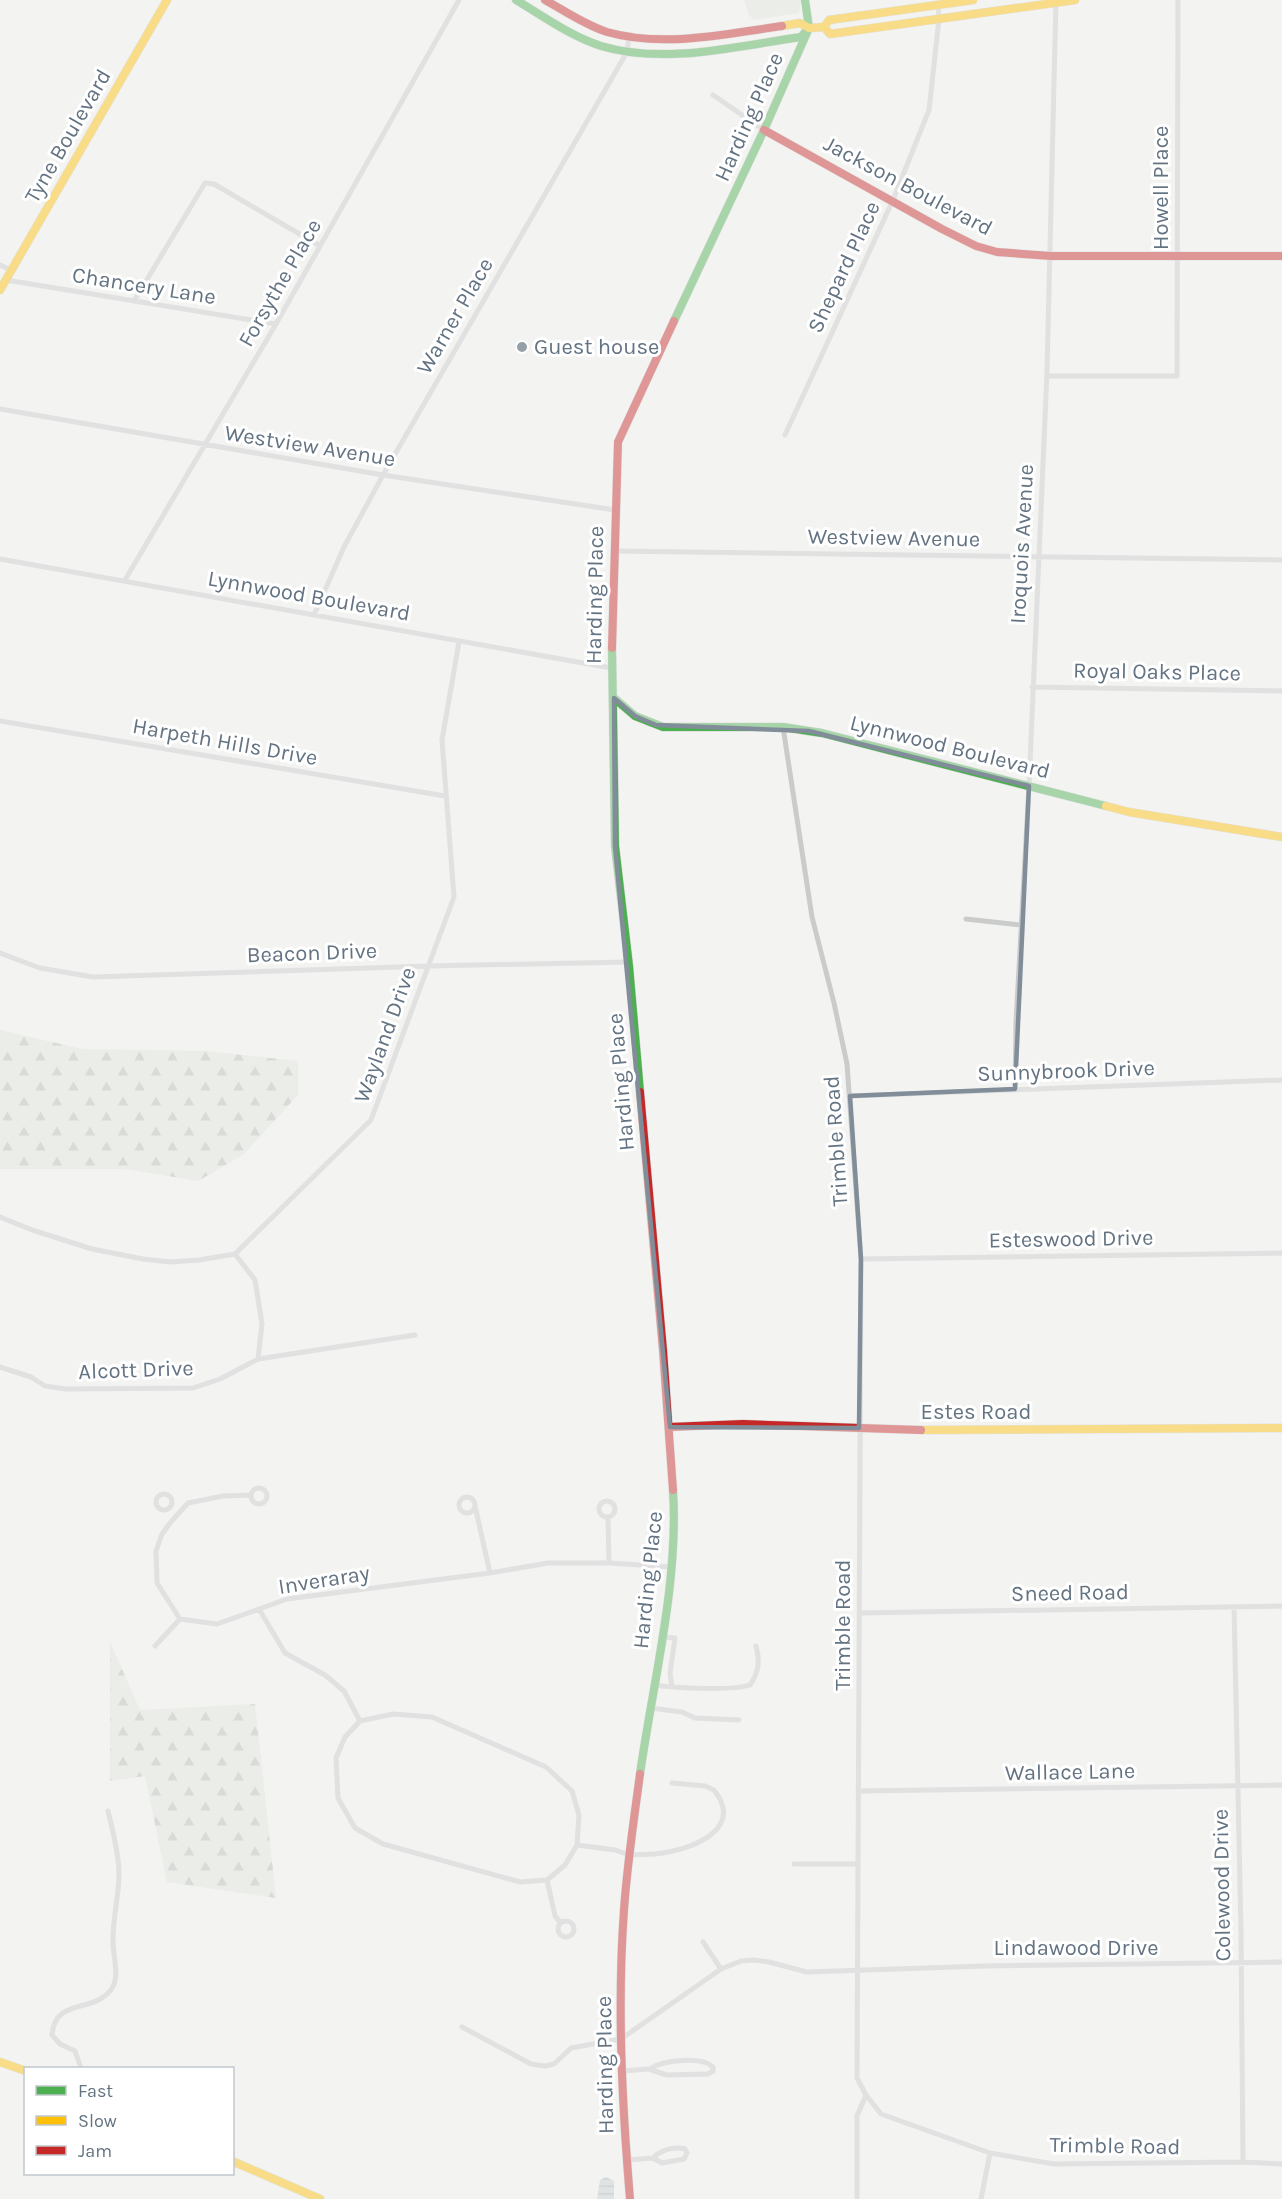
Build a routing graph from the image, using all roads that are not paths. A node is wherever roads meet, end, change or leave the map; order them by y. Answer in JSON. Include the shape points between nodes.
{"nodes":[{"id":1,"x":167,"y":0,"type":"edge"},
{"id":2,"x":459,"y":0,"type":"edge"},
{"id":3,"x":516,"y":0,"type":"edge"},
{"id":4,"x":545,"y":0,"type":"edge"},
{"id":5,"x":805,"y":0,"type":"edge"},
{"id":6,"x":973,"y":0,"type":"edge"},
{"id":7,"x":1075,"y":0,"type":"edge"},
{"id":8,"x":1178,"y":0,"type":"edge"},
{"id":9,"x":1056,"y":1,"type":"edge"},
{"id":10,"x":938,"y":5,"type":"junction"},
{"id":11,"x":939,"y":19,"type":"junction"},
{"id":12,"x":824,"y":27,"type":"junction"},
{"id":13,"x":809,"y":28,"type":"junction"},
{"id":14,"x":629,"y":38,"type":"junction"},
{"id":15,"x":627,"y":52,"type":"junction"},
{"id":16,"x":713,"y":95,"type":"dead end"},
{"id":17,"x":764,"y":130,"type":"junction"},
{"id":18,"x":893,"y":201,"type":"junction"},
{"id":19,"x":320,"y":246,"type":"junction"},
{"id":20,"x":1051,"y":256,"type":"junction"},
{"id":21,"x":1178,"y":256,"type":"junction"},
{"id":22,"x":1282,"y":256,"type":"edge"},
{"id":23,"x":0,"y":265,"type":"edge"},
{"id":24,"x":11,"y":270,"type":"junction"},
{"id":25,"x":6,"y":280,"type":"junction"},
{"id":26,"x":0,"y":290,"type":"edge"},
{"id":27,"x":134,"y":302,"type":"junction"},
{"id":28,"x":276,"y":324,"type":"junction"},
{"id":29,"x":1047,"y":376,"type":"junction"},
{"id":30,"x":0,"y":409,"type":"edge"},
{"id":31,"x":785,"y":435,"type":"dead end"},
{"id":32,"x":206,"y":446,"type":"junction"},
{"id":33,"x":383,"y":475,"type":"junction"},
{"id":34,"x":615,"y":510,"type":"junction"},
{"id":35,"x":614,"y":551,"type":"junction"},
{"id":36,"x":1038,"y":555,"type":"junction"},
{"id":37,"x":0,"y":559,"type":"edge"},
{"id":38,"x":1282,"y":560,"type":"edge"},
{"id":39,"x":125,"y":580,"type":"junction"},
{"id":40,"x":314,"y":615,"type":"junction"},
{"id":41,"x":459,"y":642,"type":"junction"},
{"id":42,"x":611,"y":668,"type":"junction"},
{"id":43,"x":1032,"y":687,"type":"junction"},
{"id":44,"x":1282,"y":691,"type":"edge"},
{"id":45,"x":614,"y":698,"type":"junction"},
{"id":46,"x":0,"y":721,"type":"edge"},
{"id":47,"x":783,"y":727,"type":"junction"},
{"id":48,"x":1029,"y":786,"type":"junction"},
{"id":49,"x":446,"y":796,"type":"junction"},
{"id":50,"x":1282,"y":837,"type":"edge"},
{"id":51,"x":966,"y":919,"type":"dead end"},
{"id":52,"x":1021,"y":925,"type":"junction"},
{"id":53,"x":0,"y":953,"type":"edge"},
{"id":54,"x":628,"y":962,"type":"junction"},
{"id":55,"x":429,"y":966,"type":"junction"},
{"id":56,"x":1282,"y":1080,"type":"edge"},
{"id":57,"x":1015,"y":1089,"type":"junction"},
{"id":58,"x":850,"y":1096,"type":"junction"},
{"id":59,"x":0,"y":1217,"type":"edge"},
{"id":60,"x":1282,"y":1253,"type":"edge"},
{"id":61,"x":235,"y":1254,"type":"junction"},
{"id":62,"x":861,"y":1259,"type":"junction"},
{"id":63,"x":415,"y":1335,"type":"dead end"},
{"id":64,"x":258,"y":1359,"type":"junction"},
{"id":65,"x":0,"y":1367,"type":"edge"},
{"id":66,"x":670,"y":1427,"type":"junction"},
{"id":67,"x":859,"y":1428,"type":"junction"},
{"id":68,"x":1282,"y":1428,"type":"edge"},
{"id":69,"x":251,"y":1495,"type":"dead end"},
{"id":70,"x":475,"y":1506,"type":"dead end"},
{"id":71,"x":170,"y":1508,"type":"dead end"},
{"id":72,"x":177,"y":1515,"type":"junction"},
{"id":73,"x":608,"y":1517,"type":"dead end"},
{"id":74,"x":609,"y":1563,"type":"junction"},
{"id":75,"x":672,"y":1566,"type":"junction"},
{"id":76,"x":490,"y":1573,"type":"junction"},
{"id":77,"x":1234,"y":1606,"type":"junction"},
{"id":78,"x":1282,"y":1606,"type":"edge"},
{"id":79,"x":259,"y":1609,"type":"junction"},
{"id":80,"x":859,"y":1613,"type":"junction"},
{"id":81,"x":180,"y":1619,"type":"junction"},
{"id":82,"x":662,"y":1636,"type":"junction"},
{"id":83,"x":155,"y":1646,"type":"dead end"},
{"id":84,"x":756,"y":1647,"type":"dead end"},
{"id":85,"x":654,"y":1685,"type":"junction"},
{"id":86,"x":672,"y":1687,"type":"junction"},
{"id":87,"x":651,"y":1708,"type":"junction"},
{"id":88,"x":739,"y":1720,"type":"dead end"},
{"id":89,"x":360,"y":1721,"type":"junction"},
{"id":90,"x":672,"y":1783,"type":"dead end"},
{"id":91,"x":1237,"y":1785,"type":"junction"},
{"id":92,"x":1282,"y":1785,"type":"edge"},
{"id":93,"x":858,"y":1791,"type":"junction"},
{"id":94,"x":108,"y":1811,"type":"dead end"},
{"id":95,"x":577,"y":1845,"type":"junction"},
{"id":96,"x":629,"y":1855,"type":"junction"},
{"id":97,"x":794,"y":1864,"type":"dead end"},
{"id":98,"x":858,"y":1864,"type":"junction"},
{"id":99,"x":546,"y":1880,"type":"junction"},
{"id":100,"x":561,"y":1923,"type":"dead end"},
{"id":101,"x":703,"y":1942,"type":"dead end"},
{"id":102,"x":1282,"y":1962,"type":"edge"},
{"id":103,"x":1240,"y":1964,"type":"junction"},
{"id":104,"x":721,"y":1969,"type":"junction"},
{"id":105,"x":858,"y":1970,"type":"junction"},
{"id":106,"x":462,"y":2027,"type":"dead end"},
{"id":107,"x":621,"y":2039,"type":"junction"},
{"id":108,"x":0,"y":2062,"type":"edge"},
{"id":109,"x":81,"y":2067,"type":"edge"},
{"id":110,"x":650,"y":2069,"type":"junction"},
{"id":111,"x":24,"y":2070,"type":"edge"},
{"id":112,"x":622,"y":2071,"type":"junction"},
{"id":113,"x":866,"y":2095,"type":"junction"},
{"id":114,"x":990,"y":2152,"type":"junction"},
{"id":115,"x":653,"y":2158,"type":"junction"},
{"id":116,"x":627,"y":2160,"type":"junction"},
{"id":117,"x":234,"y":2162,"type":"edge"},
{"id":118,"x":1244,"y":2162,"type":"junction"},
{"id":119,"x":1282,"y":2164,"type":"edge"},
{"id":120,"x":320,"y":2199,"type":"edge"},
{"id":121,"x":630,"y":2199,"type":"edge"},
{"id":122,"x":857,"y":2199,"type":"edge"},
{"id":123,"x":981,"y":2199,"type":"edge"}],
"edges":[{"from":1,"to":24,"type":"main road","name":"Tyne Boulevard"},
{"from":2,"to":19,"type":"street","name":"Forsythe Place"},
{"from":3,"to":15,"type":"main road","via":[[579,37]]},
{"from":4,"to":14,"type":"main road","via":[[605,32]]},
{"from":5,"to":13,"type":"main road"},
{"from":6,"to":10,"type":"main road"},
{"from":7,"to":9,"type":"main road"},
{"from":8,"to":21,"type":"street","name":"Howell Place"},
{"from":9,"to":11,"type":"main road"},
{"from":9,"to":20,"type":"street","name":"Iroquois Avenue"},
{"from":10,"to":11,"type":"street","name":"Shepard Place"},
{"from":10,"to":12,"type":"main road","via":[[829,20]]},
{"from":11,"to":12,"type":"main road","via":[[830,34]]},
{"from":11,"to":18,"type":"street","name":"Shepard Place","via":[[929,110]]},
{"from":12,"to":13,"type":"main road"},
{"from":13,"to":14,"type":"main road","via":[[800,23],[663,39]]},
{"from":13,"to":15,"type":"main road","via":[[801,37],[687,52]]},
{"from":13,"to":17,"type":"main road","name":"Harding Place"},
{"from":14,"to":15,"type":"street","name":"Warner Place"},
{"from":15,"to":33,"type":"street","name":"Warner Place"},
{"from":16,"to":17,"type":"street","name":"Jackson Boulevard"},
{"from":17,"to":18,"type":"main road","name":"Jackson Boulevard"},
{"from":17,"to":34,"type":"main road","name":"Harding Place","via":[[618,441]]},
{"from":18,"to":20,"type":"main road","name":"Jackson Boulevard","via":[[976,246],[997,252]]},
{"from":18,"to":31,"type":"street","name":"Shepard Place"},
{"from":19,"to":27,"type":"street","via":[[214,184],[205,183]]},
{"from":19,"to":28,"type":"street","name":"Forsythe Place"},
{"from":20,"to":21,"type":"main road","name":"Jackson Boulevard"},
{"from":20,"to":29,"type":"street","name":"Iroquois Avenue"},
{"from":21,"to":22,"type":"main road","name":"Jackson Boulevard"},
{"from":21,"to":29,"type":"street","name":"Howell Place","via":[[1177,376]]},
{"from":23,"to":24,"type":"street"},
{"from":24,"to":25,"type":"main road","name":"Tyne Boulevard"},
{"from":25,"to":26,"type":"main road","name":"Tyne Boulevard"},
{"from":25,"to":27,"type":"street","name":"Chancery Lane"},
{"from":27,"to":28,"type":"street","name":"Chancery Lane"},
{"from":28,"to":32,"type":"street","name":"Forsythe Place"},
{"from":29,"to":36,"type":"street","name":"Iroquois Avenue"},
{"from":30,"to":32,"type":"street","name":"Westview Avenue"},
{"from":32,"to":33,"type":"street","name":"Westview Avenue"},
{"from":32,"to":39,"type":"street","name":"Forsythe Place"},
{"from":33,"to":34,"type":"street","name":"Westview Avenue"},
{"from":33,"to":40,"type":"street","name":"Warner Place","via":[[344,547]]},
{"from":34,"to":35,"type":"main road","name":"Harding Place"},
{"from":35,"to":36,"type":"street","name":"Westview Avenue"},
{"from":35,"to":42,"type":"main road","name":"Harding Place"},
{"from":36,"to":38,"type":"street","name":"Westview Avenue"},
{"from":36,"to":43,"type":"street","name":"Iroquois Avenue"},
{"from":37,"to":39,"type":"street","name":"Lynnwood Boulevard"},
{"from":39,"to":40,"type":"street","name":"Lynnwood Boulevard"},
{"from":40,"to":41,"type":"street","name":"Lynnwood Boulevard"},
{"from":41,"to":42,"type":"street","name":"Lynnwood Boulevard"},
{"from":41,"to":49,"type":"street","name":"Wayland Drive","via":[[442,740]]},
{"from":42,"to":45,"type":"main road","name":"Harding Place"},
{"from":43,"to":44,"type":"street","name":"Royal Oaks Place"},
{"from":43,"to":48,"type":"street","name":"Iroquois Avenue"},
{"from":45,"to":47,"type":"main road","name":"Lynnwood Boulevard","via":[[635,716],[663,727]]},
{"from":45,"to":54,"type":"main road","name":"Harding Place","via":[[615,846]]},
{"from":46,"to":49,"type":"street","name":"Harpeth Hills Drive"},
{"from":47,"to":48,"type":"main road","name":"Lynnwood Boulevard","via":[[822,733]]},
{"from":47,"to":58,"type":"street","name":"Trimble Road","via":[[812,917],[847,1064]]},
{"from":48,"to":50,"type":"main road","name":"Lynnwood Boulevard","via":[[1129,812]]},
{"from":48,"to":52,"type":"street","name":"Iroquois Avenue"},
{"from":49,"to":55,"type":"street","name":"Wayland Drive","via":[[454,897]]},
{"from":51,"to":52,"type":"street"},
{"from":52,"to":57,"type":"street","name":"Iroquois Avenue"},
{"from":53,"to":55,"type":"street","name":"Beacon Drive","via":[[40,968],[93,977]]},
{"from":54,"to":55,"type":"street","name":"Beacon Drive"},
{"from":54,"to":66,"type":"main road","name":"Harding Place"},
{"from":55,"to":61,"type":"street","name":"Wayland Drive","via":[[371,1120]]},
{"from":56,"to":57,"type":"street","name":"Sunnybrook Drive"},
{"from":57,"to":58,"type":"street","name":"Sunnybrook Drive"},
{"from":58,"to":62,"type":"street","name":"Trimble Road"},
{"from":59,"to":61,"type":"street","via":[[92,1249],[143,1259],[170,1262]]},
{"from":60,"to":62,"type":"street","name":"Esteswood Drive"},
{"from":61,"to":64,"type":"street","via":[[255,1280],[262,1324]]},
{"from":62,"to":67,"type":"street","name":"Trimble Road"},
{"from":63,"to":64,"type":"street","name":"Alcott Drive"},
{"from":64,"to":65,"type":"street","name":"Alcott Drive","via":[[193,1388],[166,1389],[66,1389],[45,1386]]},
{"from":66,"to":67,"type":"main road","name":"Estes Road","via":[[743,1424]]},
{"from":66,"to":75,"type":"main road","name":"Harding Place"},
{"from":67,"to":68,"type":"main road","name":"Estes Road"},
{"from":67,"to":80,"type":"street","name":"Trimble Road"},
{"from":69,"to":72,"type":"street","via":[[188,1503]]},
{"from":70,"to":76,"type":"street"},
{"from":71,"to":72,"type":"street"},
{"from":72,"to":81,"type":"street","via":[[162,1534],[156,1551],[158,1583]]},
{"from":73,"to":74,"type":"street"},
{"from":74,"to":75,"type":"street","name":"Inveraray"},
{"from":74,"to":76,"type":"street","name":"Inveraray","via":[[548,1563]]},
{"from":75,"to":82,"type":"main road","name":"Harding Place"},
{"from":76,"to":79,"type":"street","name":"Inveraray","via":[[287,1599]]},
{"from":77,"to":78,"type":"street","name":"Sneed Road"},
{"from":77,"to":80,"type":"street","name":"Sneed Road"},
{"from":77,"to":91,"type":"street","name":"Colewood Drive"},
{"from":79,"to":81,"type":"street","name":"Inveraray","via":[[218,1624]]},
{"from":79,"to":89,"type":"street","via":[[285,1653],[344,1691]]},
{"from":80,"to":93,"type":"street","name":"Trimble Road"},
{"from":81,"to":83,"type":"street"},
{"from":82,"to":85,"type":"main road","name":"Harding Place"},
{"from":82,"to":86,"type":"street","via":[[675,1638]]},
{"from":84,"to":86,"type":"street","via":[[759,1664],[755,1677],[744,1687]]},
{"from":85,"to":86,"type":"street"},
{"from":85,"to":87,"type":"main road","name":"Harding Place"},
{"from":87,"to":88,"type":"street","via":[[695,1718]]},
{"from":87,"to":96,"type":"main road","name":"Harding Place"},
{"from":89,"to":95,"type":"street","via":[[393,1714],[432,1717],[546,1767],[572,1791],[579,1815]]},
{"from":89,"to":99,"type":"street","via":[[345,1737],[336,1758],[338,1798],[355,1828],[383,1844],[520,1882]]},
{"from":90,"to":96,"type":"street","via":[[714,1790],[723,1808],[722,1822],[696,1844],[663,1853]]},
{"from":91,"to":92,"type":"street","name":"Wallace Lane"},
{"from":91,"to":93,"type":"street","name":"Wallace Lane"},
{"from":91,"to":103,"type":"street","name":"Colewood Drive"},
{"from":93,"to":98,"type":"street","name":"Trimble Road"},
{"from":94,"to":109,"type":"street","via":[[118,1861],[112,1941],[115,1980],[103,1997],[57,2016],[53,2025],[52,2035],[60,2044],[75,2050]]},
{"from":95,"to":96,"type":"street"},
{"from":95,"to":99,"type":"street","via":[[565,1865]]},
{"from":96,"to":107,"type":"main road","name":"Harding Place"},
{"from":97,"to":98,"type":"street"},
{"from":98,"to":105,"type":"street","name":"Trimble Road"},
{"from":99,"to":100,"type":"street","via":[[555,1916]]},
{"from":101,"to":104,"type":"street"},
{"from":102,"to":103,"type":"street","name":"Lindawood Drive"},
{"from":103,"to":105,"type":"street","name":"Lindawood Drive"},
{"from":103,"to":118,"type":"street","name":"Colewood Drive"},
{"from":104,"to":105,"type":"street","via":[[754,1960],[807,1972]]},
{"from":104,"to":107,"type":"street"},
{"from":105,"to":113,"type":"street","name":"Trimble Road","via":[[857,2078]]},
{"from":106,"to":107,"type":"street","via":[[531,2064],[545,2066],[554,2064],[571,2048]]},
{"from":107,"to":112,"type":"main road","name":"Harding Place"},
{"from":108,"to":111,"type":"main road"},
{"from":110,"to":110,"type":"street","via":[[660,2063],[697,2061],[713,2067],[708,2074],[667,2075]]},
{"from":110,"to":112,"type":"street"},
{"from":112,"to":116,"type":"main road","name":"Harding Place"},
{"from":113,"to":114,"type":"street","name":"Trimble Road","via":[[881,2114]]},
{"from":113,"to":122,"type":"street","via":[[857,2116]]},
{"from":114,"to":118,"type":"street","name":"Trimble Road","via":[[1053,2164]]},
{"from":114,"to":123,"type":"street"},
{"from":115,"to":115,"type":"street","via":[[662,2163],[684,2159],[687,2153],[685,2149],[672,2149],[660,2151]]},
{"from":115,"to":116,"type":"street"},
{"from":116,"to":121,"type":"main road","name":"Harding Place"},
{"from":117,"to":120,"type":"main road"},
{"from":118,"to":119,"type":"street","name":"Trimble Road"}]}
